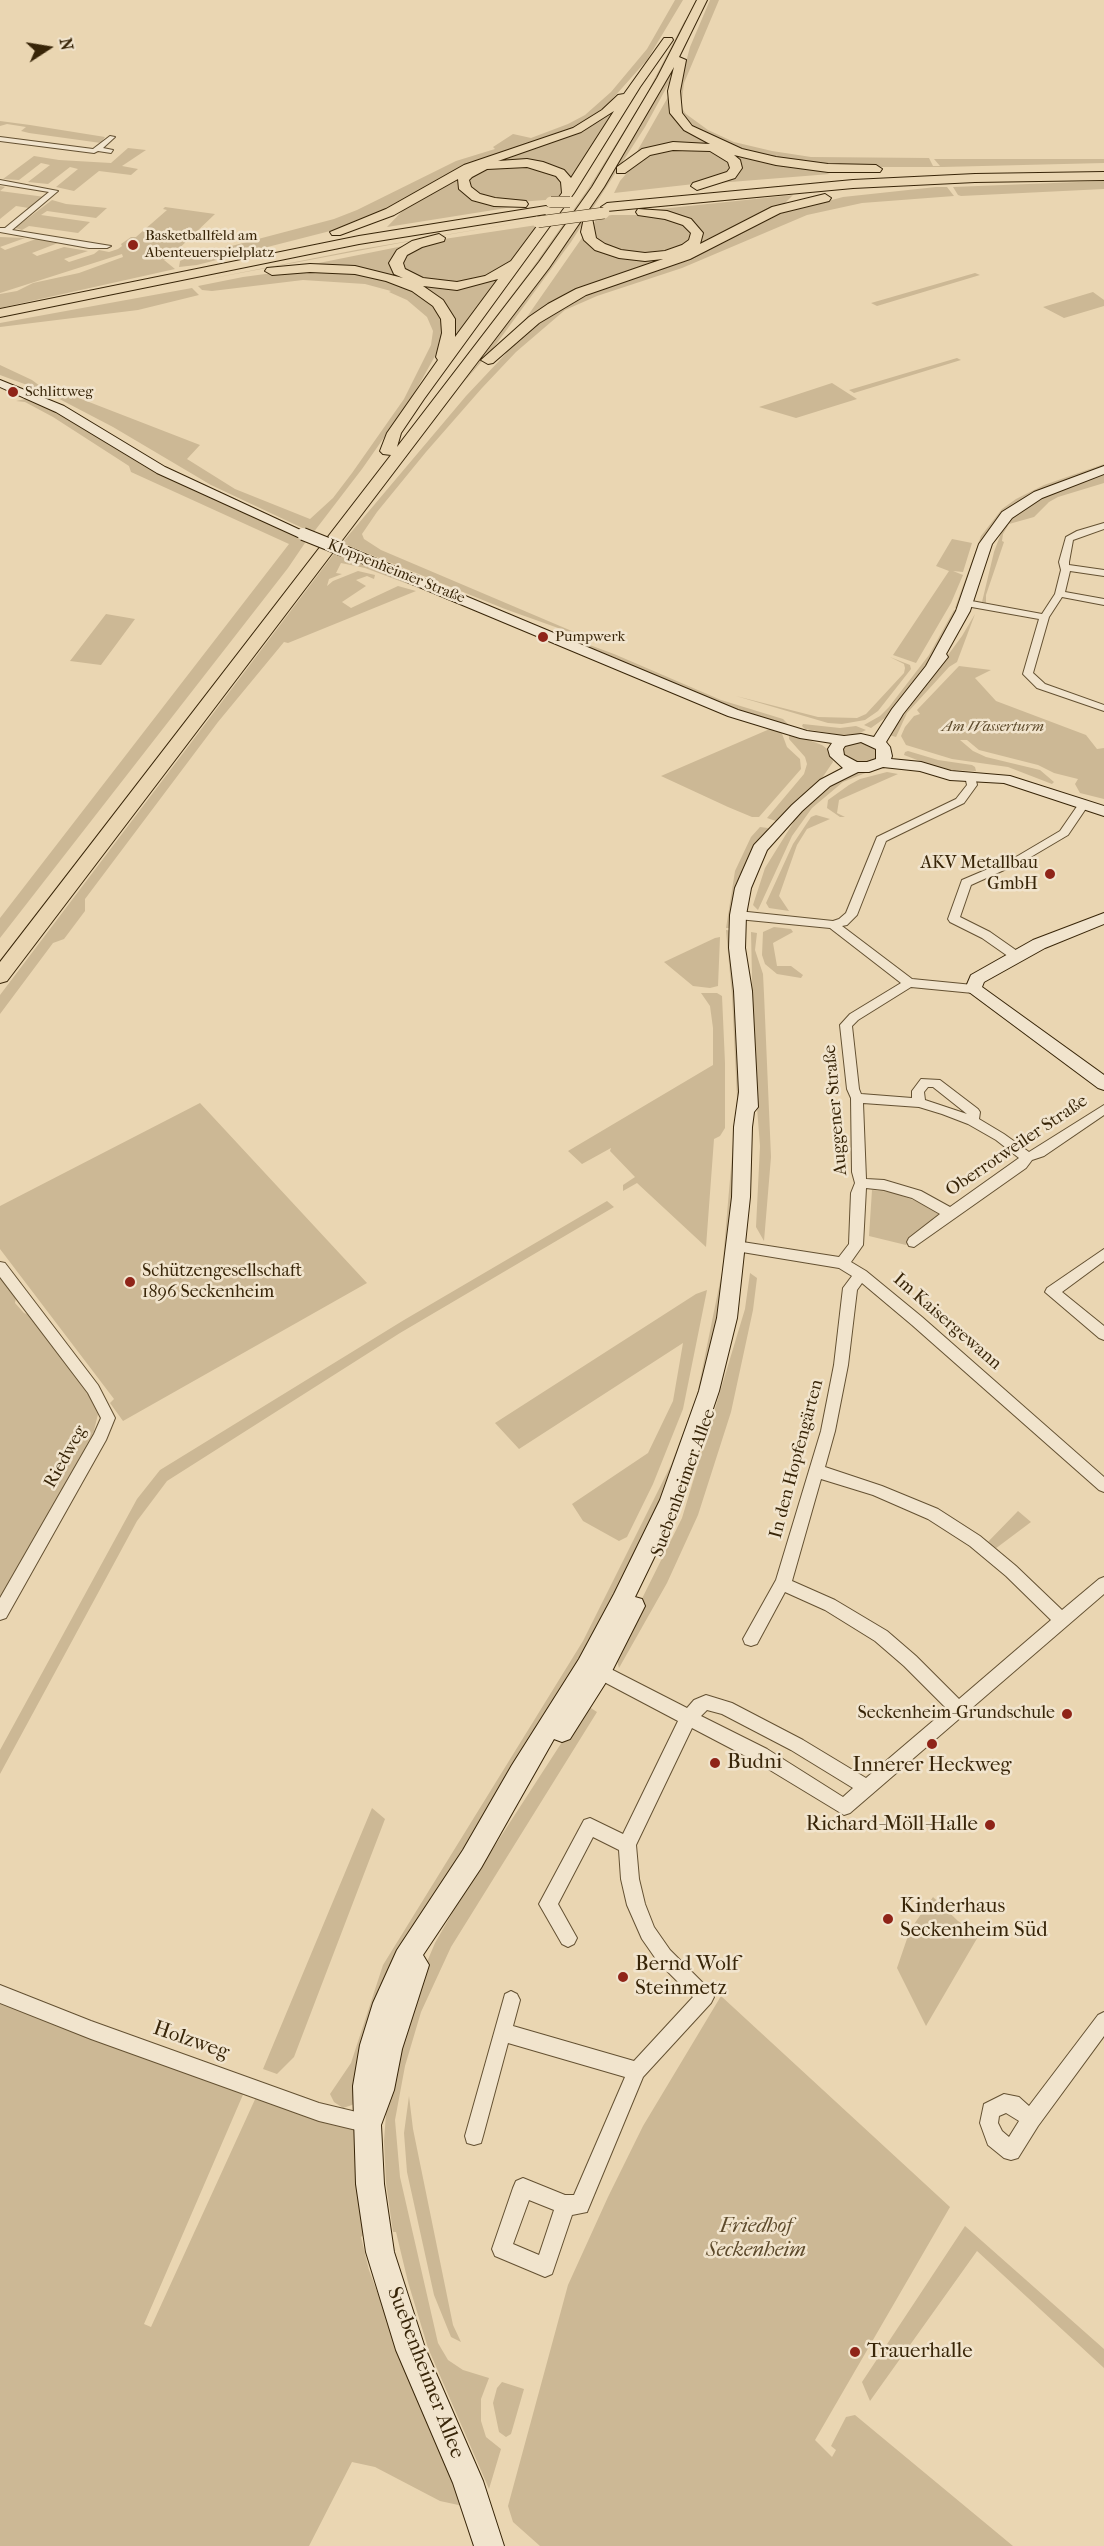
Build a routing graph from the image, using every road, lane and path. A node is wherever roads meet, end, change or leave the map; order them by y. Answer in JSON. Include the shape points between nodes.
{"nodes":[{"id":1,"x":692,"y":0,"type":"edge"},
{"id":2,"x":702,"y":0,"type":"edge"},
{"id":3,"x":680,"y":33,"type":"junction"},
{"id":4,"x":677,"y":71,"type":"junction"},
{"id":5,"x":635,"y":86,"type":"junction"},
{"id":6,"x":112,"y":137,"type":"dead end"},
{"id":7,"x":0,"y":139,"type":"edge"},
{"id":8,"x":97,"y":149,"type":"junction"},
{"id":9,"x":111,"y":151,"type":"dead end"},
{"id":10,"x":1104,"y":166,"type":"edge"},
{"id":11,"x":621,"y":170,"type":"junction"},
{"id":12,"x":1104,"y":171,"type":"edge"},
{"id":13,"x":942,"y":176,"type":"junction"},
{"id":14,"x":1104,"y":176,"type":"edge"},
{"id":15,"x":0,"y":182,"type":"edge"},
{"id":16,"x":919,"y":185,"type":"junction"},
{"id":17,"x":682,"y":189,"type":"junction"},
{"id":18,"x":569,"y":197,"type":"junction"},
{"id":19,"x":609,"y":204,"type":"junction"},
{"id":20,"x":545,"y":211,"type":"junction"},
{"id":21,"x":588,"y":221,"type":"junction"},
{"id":22,"x":3,"y":230,"type":"edge"},
{"id":23,"x":450,"y":235,"type":"junction"},
{"id":24,"x":107,"y":246,"type":"dead end"},
{"id":25,"x":523,"y":257,"type":"junction"},
{"id":26,"x":243,"y":258,"type":"junction"},
{"id":27,"x":187,"y":278,"type":"junction"},
{"id":28,"x":228,"y":278,"type":"junction"},
{"id":29,"x":0,"y":313,"type":"edge"},
{"id":30,"x":0,"y":319,"type":"edge"},
{"id":31,"x":488,"y":360,"type":"junction"},
{"id":32,"x":441,"y":363,"type":"junction"},
{"id":33,"x":0,"y":383,"type":"edge"},
{"id":34,"x":412,"y":439,"type":"junction"},
{"id":35,"x":388,"y":451,"type":"junction"},
{"id":36,"x":1104,"y":470,"type":"edge"},
{"id":37,"x":1104,"y":526,"type":"edge"},
{"id":38,"x":1065,"y":567,"type":"junction"},
{"id":39,"x":1104,"y":573,"type":"edge"},
{"id":40,"x":1060,"y":594,"type":"junction"},
{"id":41,"x":1104,"y":602,"type":"edge"},
{"id":42,"x":970,"y":604,"type":"junction"},
{"id":43,"x":1044,"y":617,"type":"junction"},
{"id":44,"x":1104,"y":696,"type":"edge"},
{"id":45,"x":1100,"y":707,"type":"edge"},
{"id":46,"x":897,"y":712,"type":"junction"},
{"id":47,"x":861,"y":738,"type":"junction"},
{"id":48,"x":840,"y":749,"type":"junction"},
{"id":49,"x":881,"y":752,"type":"junction"},
{"id":50,"x":855,"y":767,"type":"junction"},
{"id":51,"x":970,"y":776,"type":"junction"},
{"id":52,"x":825,"y":783,"type":"junction"},
{"id":53,"x":1084,"y":804,"type":"junction"},
{"id":54,"x":1104,"y":811,"type":"edge"},
{"id":55,"x":743,"y":915,"type":"junction"},
{"id":56,"x":1104,"y":918,"type":"edge"},
{"id":57,"x":833,"y":925,"type":"junction"},
{"id":58,"x":0,"y":952,"type":"edge"},
{"id":59,"x":1016,"y":956,"type":"junction"},
{"id":60,"x":0,"y":976,"type":"edge"},
{"id":61,"x":909,"y":983,"type":"junction"},
{"id":62,"x":974,"y":989,"type":"junction"},
{"id":63,"x":1104,"y":1084,"type":"edge"},
{"id":64,"x":856,"y":1098,"type":"junction"},
{"id":65,"x":919,"y":1103,"type":"junction"},
{"id":66,"x":1104,"y":1109,"type":"edge"},
{"id":67,"x":972,"y":1121,"type":"junction"},
{"id":68,"x":1027,"y":1157,"type":"junction"},
{"id":69,"x":861,"y":1183,"type":"junction"},
{"id":70,"x":950,"y":1213,"type":"junction"},
{"id":71,"x":915,"y":1242,"type":"dead end"},
{"id":72,"x":742,"y":1247,"type":"junction"},
{"id":73,"x":1104,"y":1254,"type":"edge"},
{"id":74,"x":842,"y":1263,"type":"junction"},
{"id":75,"x":0,"y":1267,"type":"edge"},
{"id":76,"x":861,"y":1275,"type":"junction"},
{"id":77,"x":1104,"y":1334,"type":"edge"},
{"id":78,"x":817,"y":1471,"type":"junction"},
{"id":79,"x":1104,"y":1486,"type":"edge"},
{"id":80,"x":783,"y":1584,"type":"junction"},
{"id":81,"x":1104,"y":1584,"type":"edge"},
{"id":82,"x":0,"y":1612,"type":"edge"},
{"id":83,"x":1062,"y":1620,"type":"junction"},
{"id":84,"x":751,"y":1639,"type":"dead end"},
{"id":85,"x":593,"y":1669,"type":"junction"},
{"id":86,"x":958,"y":1709,"type":"junction"},
{"id":87,"x":689,"y":1716,"type":"junction"},
{"id":88,"x":866,"y":1787,"type":"junction"},
{"id":89,"x":627,"y":1845,"type":"junction"},
{"id":90,"x":568,"y":1938,"type":"dead end"},
{"id":91,"x":0,"y":1994,"type":"edge"},
{"id":92,"x":511,"y":2000,"type":"dead end"},
{"id":93,"x":1104,"y":2021,"type":"edge"},
{"id":94,"x":502,"y":2032,"type":"junction"},
{"id":95,"x":637,"y":2072,"type":"junction"},
{"id":96,"x":1031,"y":2119,"type":"dead end"},
{"id":97,"x":369,"y":2124,"type":"junction"},
{"id":98,"x":474,"y":2136,"type":"dead end"},
{"id":99,"x":565,"y":2205,"type":"dead end"},
{"id":100,"x":489,"y":2546,"type":"edge"}],
"edges":[{"from":1,"to":3,"type":"highway"},
{"from":2,"to":3,"type":"highway"},
{"from":3,"to":4,"type":"highway","via":[[687,42]]},
{"from":3,"to":5,"type":"highway","via":[[665,43]]},
{"from":3,"to":34,"type":"highway","via":[[663,78],[598,187]]},
{"from":3,"to":35,"type":"highway","via":[[584,188]]},
{"from":4,"to":11,"type":"highway"},
{"from":4,"to":13,"type":"highway","via":[[676,114],[688,128],[715,143],[747,155],[791,164],[893,169]]},
{"from":5,"to":18,"type":"highway"},
{"from":5,"to":26,"type":"highway","via":[[606,112],[577,130],[468,168],[376,218]]},
{"from":6,"to":8,"type":"street"},
{"from":7,"to":8,"type":"street"},
{"from":8,"to":9,"type":"street"},
{"from":10,"to":13,"type":"highway"},
{"from":11,"to":17,"type":"highway","via":[[646,152],[674,146],[717,150],[736,162],[728,177]]},
{"from":11,"to":21,"type":"highway"},
{"from":12,"to":13,"type":"highway"},
{"from":13,"to":14,"type":"highway"},
{"from":13,"to":16,"type":"highway"},
{"from":13,"to":17,"type":"highway","via":[[803,178]]},
{"from":13,"to":19,"type":"highway"},
{"from":15,"to":22,"type":"street","via":[[55,191]]},
{"from":16,"to":19,"type":"highway"},
{"from":16,"to":31,"type":"highway","via":[[824,198],[763,216],[696,251],[567,299],[534,320]]},
{"from":17,"to":19,"type":"highway"},
{"from":18,"to":19,"type":"highway"},
{"from":18,"to":20,"type":"highway","bridge":true},
{"from":18,"to":20,"type":"highway","via":[[567,181],[560,173],[527,163],[485,166],[463,180],[470,193],[485,200]]},
{"from":18,"to":25,"type":"highway"},
{"from":19,"to":20,"type":"highway","bridge":true},
{"from":19,"to":21,"type":"highway","via":[[687,222],[697,236],[691,246],[672,254],[628,256],[594,244],[588,236]]},
{"from":20,"to":23,"type":"highway"},
{"from":20,"to":26,"type":"highway","via":[[409,226]]},
{"from":20,"to":27,"type":"highway"},
{"from":21,"to":31,"type":"highway"},
{"from":22,"to":24,"type":"street"},
{"from":23,"to":25,"type":"highway","via":[[405,251],[397,259],[399,271],[423,283],[465,285],[498,275]]},
{"from":23,"to":28,"type":"highway"},
{"from":25,"to":32,"type":"highway"},
{"from":26,"to":27,"type":"highway"},
{"from":27,"to":28,"type":"highway"},
{"from":27,"to":29,"type":"highway"},
{"from":27,"to":30,"type":"highway","via":[[108,301],[95,300]]},
{"from":28,"to":32,"type":"highway","via":[[321,268],[366,272],[409,284],[431,297],[446,315],[449,328]]},
{"from":31,"to":34,"type":"highway","via":[[435,422]]},
{"from":32,"to":35,"type":"highway","via":[[394,433]]},
{"from":33,"to":48,"type":"main road","name":"Kloppenheimer Straße","bridge":true,"via":[[60,409],[161,470],[303,534],[733,713]]},
{"from":34,"to":60,"type":"highway"},
{"from":35,"to":58,"type":"highway"},
{"from":36,"to":42,"type":"main road","via":[[1028,500],[1007,515],[994,533],[988,566]]},
{"from":37,"to":38,"type":"street","via":[[1071,537]]},
{"from":38,"to":39,"type":"street"},
{"from":38,"to":40,"type":"street"},
{"from":40,"to":41,"type":"street"},
{"from":40,"to":43,"type":"street"},
{"from":42,"to":43,"type":"street"},
{"from":42,"to":46,"type":"main road","via":[[933,666]]},
{"from":43,"to":45,"type":"street","via":[[1028,674],[1041,686]]},
{"from":44,"to":45,"type":"street"},
{"from":46,"to":47,"type":"main road"},
{"from":46,"to":49,"type":"main road"},
{"from":47,"to":48,"type":"main road"},
{"from":47,"to":49,"type":"main road"},
{"from":48,"to":50,"type":"main road","name":"Kloppenheimer Straße"},
{"from":48,"to":52,"type":"main road","name":"Suebenheimer Allee"},
{"from":49,"to":50,"type":"main road","name":"Suebenheimer Allee","via":[[869,767]]},
{"from":49,"to":51,"type":"main road","via":[[950,775]]},
{"from":50,"to":52,"type":"main road","name":"Suebenheimer Allee"},
{"from":51,"to":53,"type":"main road","via":[[1005,779],[1060,800]]},
{"from":51,"to":57,"type":"street","via":[[972,785],[960,801],[881,839],[851,915]]},
{"from":52,"to":55,"type":"main road","name":"Suebenheimer Allee","via":[[780,829]]},
{"from":53,"to":54,"type":"main road"},
{"from":53,"to":59,"type":"street","via":[[1064,833],[1020,859],[966,883],[954,919]]},
{"from":55,"to":57,"type":"street"},
{"from":55,"to":72,"type":"main road","name":"Suebenheimer Allee","via":[[737,948],[753,1143],[753,1202]]},
{"from":56,"to":59,"type":"main road"},
{"from":57,"to":61,"type":"street"},
{"from":59,"to":62,"type":"main road","via":[[977,979]]},
{"from":61,"to":62,"type":"street"},
{"from":61,"to":64,"type":"street","name":"Auggener Straße","via":[[846,1025]]},
{"from":62,"to":63,"type":"main road"},
{"from":64,"to":65,"type":"street"},
{"from":64,"to":69,"type":"street","name":"Auggener Straße"},
{"from":65,"to":67,"type":"street"},
{"from":65,"to":67,"type":"street","via":[[918,1091],[924,1082],[936,1083],[974,1112]]},
{"from":66,"to":68,"type":"street","name":"Oberrotweiler Straße"},
{"from":67,"to":68,"type":"street"},
{"from":68,"to":70,"type":"street","name":"Oberrotweiler Straße"},
{"from":69,"to":70,"type":"street","name":"Oberrotweiler Straße","via":[[916,1194]]},
{"from":69,"to":74,"type":"street","name":"Auggener Straße","via":[[856,1245]]},
{"from":70,"to":71,"type":"street","name":"Oberrotweiler Straße"},
{"from":72,"to":74,"type":"street","name":"Im Kaisergewann"},
{"from":72,"to":85,"type":"main road","name":"Suebenheimer Allee","via":[[709,1391],[675,1489]]},
{"from":73,"to":77,"type":"street","via":[[1052,1292]]},
{"from":74,"to":76,"type":"street","name":"Im Kaisergewann"},
{"from":75,"to":82,"type":"street","name":"Riedweg","via":[[93,1389],[108,1418]]},
{"from":76,"to":78,"type":"street","name":"In den Hopfengärten","via":[[850,1288],[841,1365]]},
{"from":76,"to":79,"type":"street","name":"Im Kaisergewann"},
{"from":78,"to":80,"type":"street","name":"In den Hopfengärten"},
{"from":78,"to":83,"type":"street","via":[[877,1490],[933,1514],[983,1547]]},
{"from":80,"to":84,"type":"street","name":"In den Hopfengärten"},
{"from":80,"to":86,"type":"street","via":[[830,1605],[881,1636]]},
{"from":81,"to":83,"type":"street"},
{"from":83,"to":86,"type":"street"},
{"from":85,"to":87,"type":"street"},
{"from":85,"to":97,"type":"main road","name":"Suebenheimer Allee","via":[[521,1796],[472,1859],[435,1918],[401,2008]]},
{"from":86,"to":88,"type":"street"},
{"from":87,"to":88,"type":"street","via":[[706,1702],[726,1708]]},
{"from":87,"to":88,"type":"street","via":[[844,1807]]},
{"from":87,"to":89,"type":"street"},
{"from":89,"to":90,"type":"street","via":[[590,1826],[548,1904]]},
{"from":89,"to":95,"type":"street","via":[[636,1905],[648,1933],[664,1956],[705,1997]]},
{"from":91,"to":97,"type":"street","name":"Holzweg","via":[[319,2112]]},
{"from":92,"to":94,"type":"street"},
{"from":93,"to":96,"type":"street"},
{"from":94,"to":95,"type":"street"},
{"from":94,"to":98,"type":"street"},
{"from":95,"to":99,"type":"street","via":[[580,2205]]},
{"from":97,"to":100,"type":"main road","name":"Suebenheimer Allee","via":[[372,2195],[380,2252],[411,2350],[468,2481]]}]}
